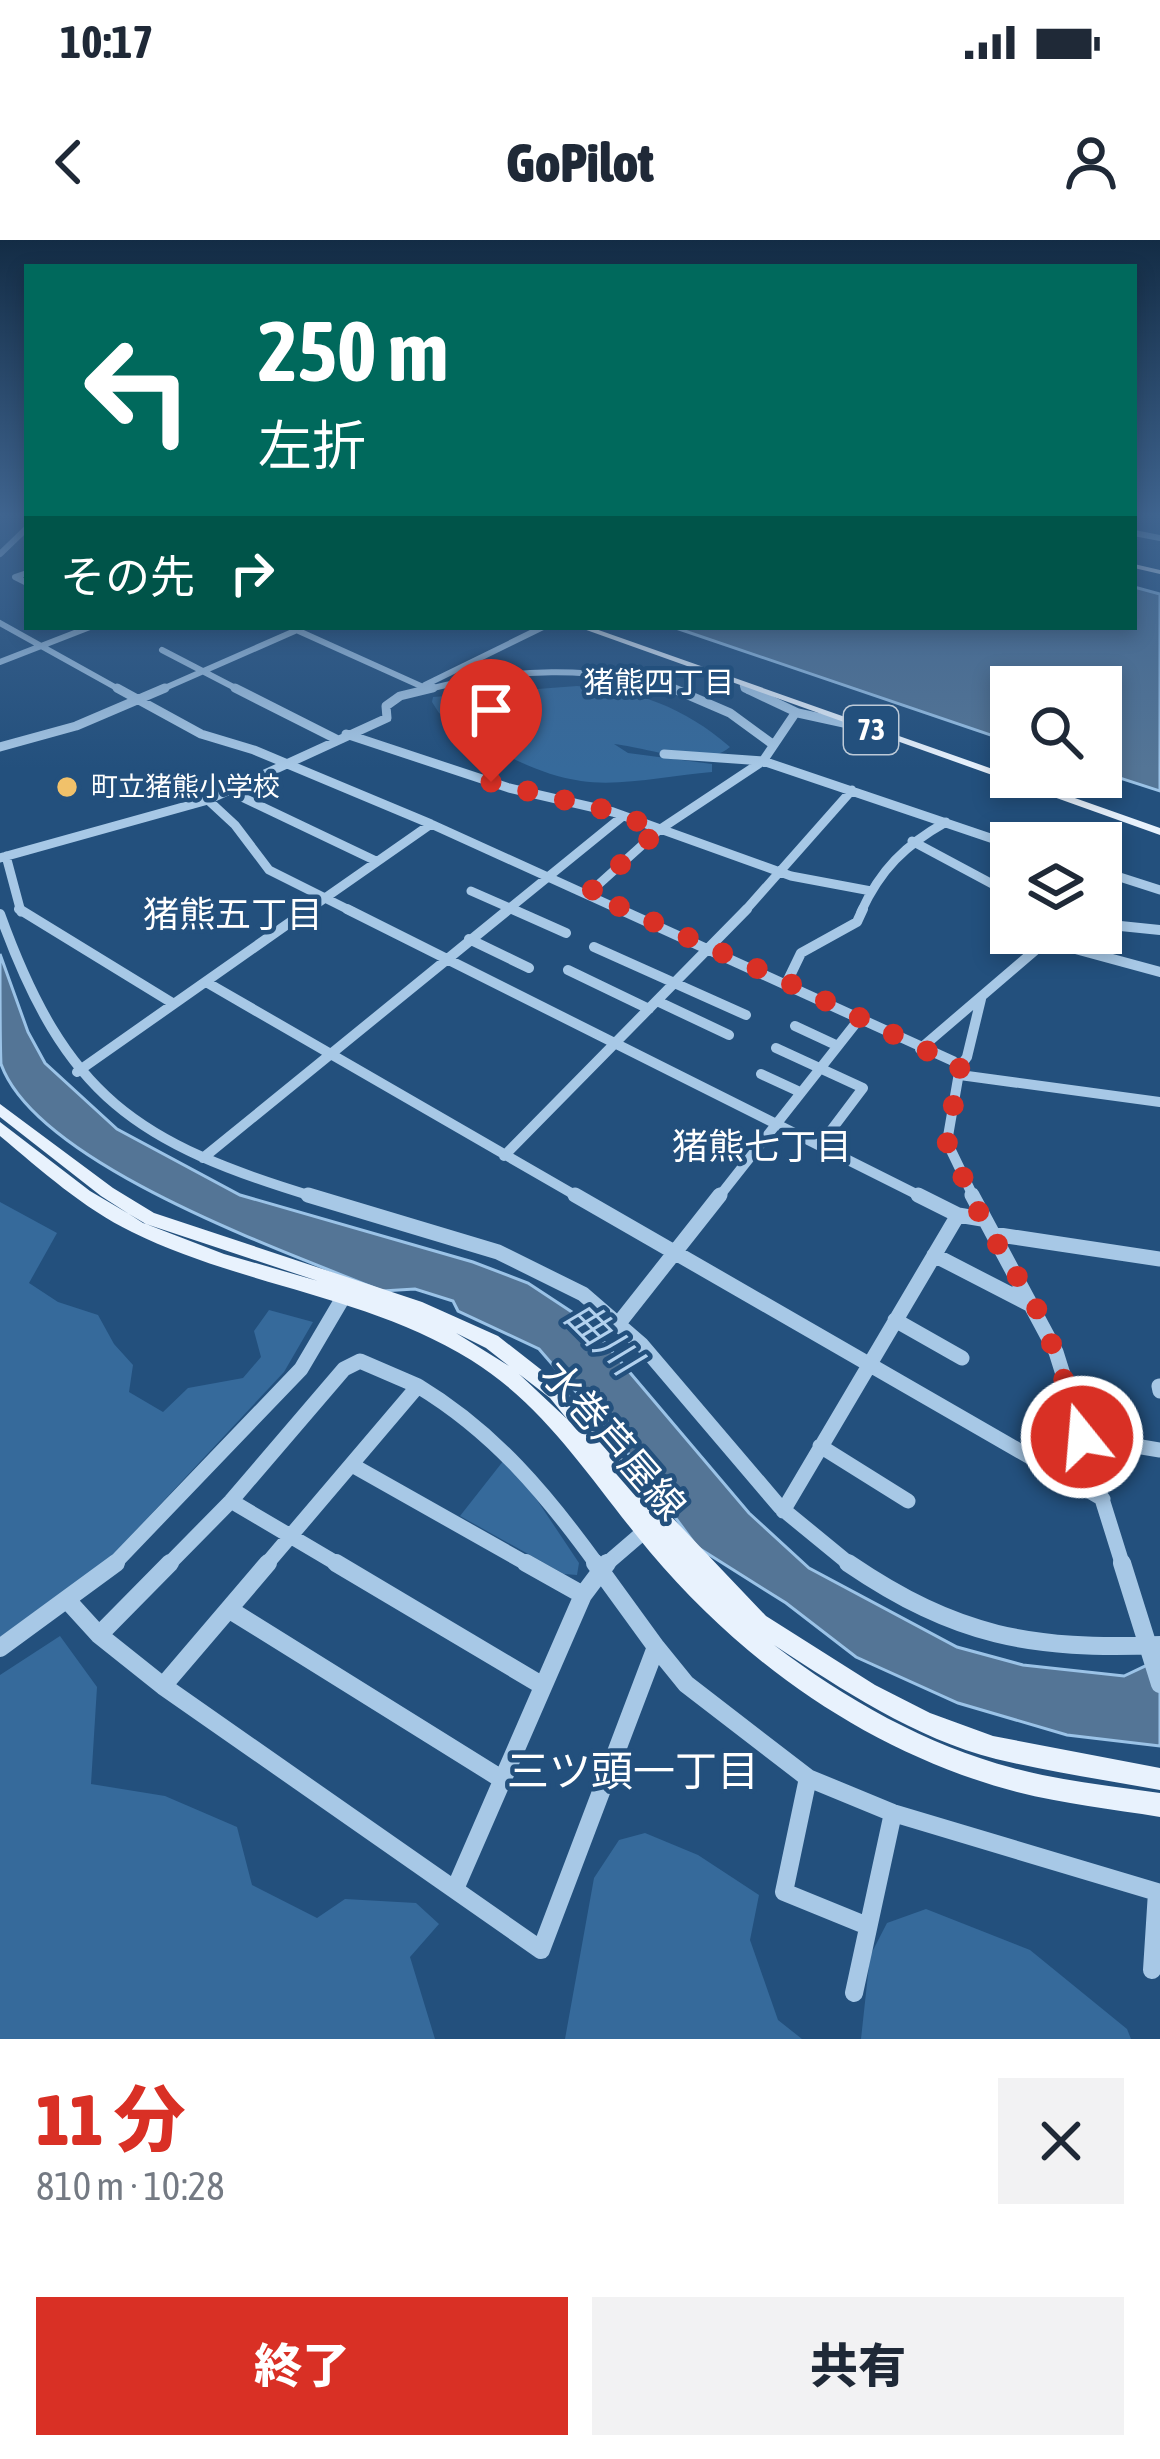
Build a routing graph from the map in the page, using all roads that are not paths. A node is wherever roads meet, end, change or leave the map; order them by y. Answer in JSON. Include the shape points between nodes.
{"nodes":[{"id":1,"x":4,"y":627,"type":"edge"},
{"id":2,"x":64,"y":630,"type":"edge"},
{"id":3,"x":80,"y":630,"type":"edge"},
{"id":4,"x":290,"y":630,"type":"edge"},
{"id":5,"x":298,"y":630,"type":"edge"},
{"id":6,"x":537,"y":630,"type":"edge"},
{"id":7,"x":590,"y":630,"type":"edge"},
{"id":8,"x":38,"y":643,"type":"junction"},
{"id":9,"x":162,"y":650,"type":"dead end"},
{"id":10,"x":0,"y":658,"type":"edge"},
{"id":11,"x":203,"y":671,"type":"junction"},
{"id":12,"x":743,"y":686,"type":"junction"},
{"id":13,"x":422,"y":688,"type":"junction"},
{"id":14,"x":139,"y":699,"type":"junction"},
{"id":15,"x":796,"y":712,"type":"junction"},
{"id":16,"x":862,"y":727,"type":"junction"},
{"id":17,"x":341,"y":736,"type":"junction"},
{"id":18,"x":771,"y":743,"type":"junction"},
{"id":19,"x":0,"y":747,"type":"edge"},
{"id":20,"x":664,"y":754,"type":"dead end"},
{"id":21,"x":763,"y":761,"type":"junction"},
{"id":22,"x":284,"y":762,"type":"junction"},
{"id":23,"x":227,"y":790,"type":"junction"},
{"id":24,"x":852,"y":790,"type":"junction"},
{"id":25,"x":208,"y":800,"type":"junction"},
{"id":26,"x":623,"y":816,"type":"junction"},
{"id":27,"x":946,"y":821,"type":"junction"},
{"id":28,"x":431,"y":824,"type":"junction"},
{"id":29,"x":659,"y":830,"type":"junction"},
{"id":30,"x":1160,"y":832,"type":"edge"},
{"id":31,"x":990,"y":837,"type":"edge"},
{"id":32,"x":912,"y":841,"type":"junction"},
{"id":33,"x":3,"y":857,"type":"edge"},
{"id":34,"x":376,"y":862,"type":"junction"},
{"id":35,"x":784,"y":872,"type":"junction"},
{"id":36,"x":549,"y":876,"type":"junction"},
{"id":37,"x":1122,"y":878,"type":"edge"},
{"id":38,"x":990,"y":880,"type":"edge"},
{"id":39,"x":1160,"y":890,"type":"edge"},
{"id":40,"x":471,"y":891,"type":"dead end"},
{"id":41,"x":871,"y":891,"type":"junction"},
{"id":42,"x":589,"y":893,"type":"junction"},
{"id":43,"x":324,"y":898,"type":"junction"},
{"id":44,"x":509,"y":908,"type":"junction"},
{"id":45,"x":0,"y":914,"type":"edge"},
{"id":46,"x":1122,"y":926,"type":"edge"},
{"id":47,"x":1160,"y":930,"type":"edge"},
{"id":48,"x":566,"y":933,"type":"dead end"},
{"id":49,"x":470,"y":939,"type":"junction"},
{"id":50,"x":594,"y":947,"type":"dead end"},
{"id":51,"x":710,"y":947,"type":"junction"},
{"id":52,"x":1028,"y":954,"type":"edge"},
{"id":53,"x":1103,"y":954,"type":"edge"},
{"id":54,"x":446,"y":959,"type":"junction"},
{"id":55,"x":529,"y":968,"type":"dead end"},
{"id":56,"x":568,"y":970,"type":"dead end"},
{"id":57,"x":1160,"y":972,"type":"edge"},
{"id":58,"x":206,"y":982,"type":"junction"},
{"id":59,"x":787,"y":982,"type":"junction"},
{"id":60,"x":674,"y":983,"type":"junction"},
{"id":61,"x":981,"y":998,"type":"junction"},
{"id":62,"x":174,"y":1004,"type":"junction"},
{"id":63,"x":653,"y":1005,"type":"junction"},
{"id":64,"x":746,"y":1016,"type":"dead end"},
{"id":65,"x":860,"y":1018,"type":"junction"},
{"id":66,"x":952,"y":1023,"type":"junction"},
{"id":67,"x":795,"y":1026,"type":"dead end"},
{"id":68,"x":974,"y":1030,"type":"junction"},
{"id":69,"x":729,"y":1035,"type":"dead end"},
{"id":70,"x":615,"y":1043,"type":"junction"},
{"id":71,"x":838,"y":1046,"type":"junction"},
{"id":72,"x":776,"y":1048,"type":"dead end"},
{"id":73,"x":920,"y":1048,"type":"junction"},
{"id":74,"x":330,"y":1053,"type":"junction"},
{"id":75,"x":819,"y":1068,"type":"junction"},
{"id":76,"x":960,"y":1071,"type":"junction"},
{"id":77,"x":77,"y":1072,"type":"junction"},
{"id":78,"x":761,"y":1074,"type":"dead end"},
{"id":79,"x":800,"y":1092,"type":"junction"},
{"id":80,"x":1160,"y":1102,"type":"edge"},
{"id":81,"x":0,"y":1109,"type":"edge"},
{"id":82,"x":776,"y":1124,"type":"junction"},
{"id":83,"x":0,"y":1128,"type":"edge"},
{"id":84,"x":820,"y":1145,"type":"junction"},
{"id":85,"x":504,"y":1156,"type":"junction"},
{"id":86,"x":203,"y":1158,"type":"junction"},
{"id":87,"x":958,"y":1215,"type":"junction"},
{"id":88,"x":982,"y":1219,"type":"junction"},
{"id":89,"x":993,"y":1234,"type":"junction"},
{"id":90,"x":672,"y":1252,"type":"junction"},
{"id":91,"x":934,"y":1255,"type":"junction"},
{"id":92,"x":1160,"y":1259,"type":"edge"},
{"id":93,"x":346,"y":1292,"type":"junction"},
{"id":94,"x":1036,"y":1307,"type":"junction"},
{"id":95,"x":895,"y":1320,"type":"junction"},
{"id":96,"x":619,"y":1323,"type":"junction"},
{"id":97,"x":962,"y":1358,"type":"dead end"},
{"id":98,"x":868,"y":1365,"type":"junction"},
{"id":99,"x":418,"y":1386,"type":"junction"},
{"id":100,"x":1082,"y":1437,"type":"junction"},
{"id":101,"x":820,"y":1446,"type":"junction"},
{"id":102,"x":1160,"y":1450,"type":"edge"},
{"id":103,"x":352,"y":1465,"type":"junction"},
{"id":104,"x":1103,"y":1499,"type":"junction"},
{"id":105,"x":231,"y":1501,"type":"junction"},
{"id":106,"x":908,"y":1501,"type":"dead end"},
{"id":107,"x":783,"y":1510,"type":"junction"},
{"id":108,"x":652,"y":1524,"type":"junction"},
{"id":109,"x":293,"y":1535,"type":"junction"},
{"id":110,"x":598,"y":1571,"type":"junction"},
{"id":111,"x":583,"y":1594,"type":"junction"},
{"id":112,"x":68,"y":1601,"type":"junction"},
{"id":113,"x":230,"y":1610,"type":"junction"},
{"id":114,"x":99,"y":1635,"type":"junction"},
{"id":115,"x":656,"y":1647,"type":"junction"},
{"id":116,"x":0,"y":1648,"type":"edge"},
{"id":117,"x":1153,"y":1648,"type":"edge"},
{"id":118,"x":1160,"y":1684,"type":"edge"},
{"id":119,"x":163,"y":1686,"type":"junction"},
{"id":120,"x":543,"y":1686,"type":"junction"},
{"id":121,"x":808,"y":1778,"type":"junction"},
{"id":122,"x":1160,"y":1779,"type":"edge"},
{"id":123,"x":503,"y":1780,"type":"junction"},
{"id":124,"x":1160,"y":1804,"type":"edge"},
{"id":125,"x":893,"y":1813,"type":"junction"},
{"id":126,"x":455,"y":1888,"type":"junction"},
{"id":127,"x":1159,"y":1893,"type":"edge"},
{"id":128,"x":865,"y":1925,"type":"junction"},
{"id":129,"x":1152,"y":1970,"type":"dead end"},
{"id":130,"x":854,"y":1993,"type":"dead end"}],
"edges":[{"from":1,"to":8,"type":"street"},
{"from":2,"to":8,"type":"street"},
{"from":3,"to":8,"type":"street"},
{"from":4,"to":11,"type":"street"},
{"from":5,"to":13,"type":"street"},
{"from":6,"to":13,"type":"street"},
{"from":7,"to":12,"type":"main road","number":"73"},
{"from":8,"to":10,"type":"street"},
{"from":8,"to":14,"type":"street"},
{"from":9,"to":11,"type":"street"},
{"from":11,"to":14,"type":"street"},
{"from":11,"to":17,"type":"street"},
{"from":12,"to":15,"type":"street"},
{"from":12,"to":16,"type":"main road","number":"73"},
{"from":13,"to":17,"type":"street","via":[[390,702],[378,725]]},
{"from":13,"to":18,"type":"street","via":[[524,672],[626,674],[702,695]]},
{"from":14,"to":19,"type":"street"},
{"from":14,"to":22,"type":"street","via":[[201,734]]},
{"from":15,"to":16,"type":"street"},
{"from":15,"to":18,"type":"street"},
{"from":16,"to":30,"type":"main road","number":"73"},
{"from":17,"to":22,"type":"street"},
{"from":17,"to":26,"type":"street"},
{"from":18,"to":21,"type":"street"},
{"from":20,"to":21,"type":"street"},
{"from":21,"to":24,"type":"street"},
{"from":21,"to":29,"type":"street"},
{"from":22,"to":23,"type":"street"},
{"from":22,"to":28,"type":"street"},
{"from":23,"to":25,"type":"street"},
{"from":23,"to":34,"type":"street"},
{"from":24,"to":27,"type":"street"},
{"from":24,"to":35,"type":"street"},
{"from":25,"to":33,"type":"street"},
{"from":25,"to":43,"type":"street","via":[[269,870]]},
{"from":26,"to":29,"type":"street"},
{"from":26,"to":36,"type":"street"},
{"from":27,"to":31,"type":"street"},
{"from":27,"to":32,"type":"street"},
{"from":28,"to":34,"type":"street"},
{"from":28,"to":36,"type":"street"},
{"from":29,"to":35,"type":"street"},
{"from":29,"to":42,"type":"street"},
{"from":32,"to":38,"type":"street"},
{"from":32,"to":41,"type":"street"},
{"from":33,"to":62,"type":"street","via":[[20,910]]},
{"from":34,"to":43,"type":"street"},
{"from":35,"to":41,"type":"street"},
{"from":35,"to":51,"type":"street"},
{"from":36,"to":42,"type":"street"},
{"from":36,"to":44,"type":"street"},
{"from":37,"to":39,"type":"street"},
{"from":40,"to":44,"type":"street"},
{"from":41,"to":59,"type":"street","via":[[857,922],[801,952]]},
{"from":42,"to":51,"type":"street"},
{"from":43,"to":54,"type":"street"},
{"from":43,"to":58,"type":"street"},
{"from":44,"to":48,"type":"street"},
{"from":44,"to":49,"type":"street"},
{"from":45,"to":77,"type":"street","via":[[39,1019]]},
{"from":46,"to":47,"type":"street"},
{"from":49,"to":54,"type":"street"},
{"from":49,"to":55,"type":"street"},
{"from":50,"to":60,"type":"street"},
{"from":51,"to":59,"type":"street"},
{"from":51,"to":60,"type":"street"},
{"from":52,"to":61,"type":"street"},
{"from":53,"to":57,"type":"street"},
{"from":54,"to":70,"type":"street"},
{"from":54,"to":74,"type":"street"},
{"from":56,"to":63,"type":"street"},
{"from":58,"to":62,"type":"street"},
{"from":58,"to":74,"type":"street"},
{"from":59,"to":65,"type":"street"},
{"from":60,"to":63,"type":"street"},
{"from":60,"to":64,"type":"street"},
{"from":61,"to":66,"type":"street"},
{"from":61,"to":68,"type":"street"},
{"from":62,"to":77,"type":"street"},
{"from":63,"to":69,"type":"street"},
{"from":63,"to":70,"type":"street"},
{"from":65,"to":71,"type":"street"},
{"from":65,"to":73,"type":"street"},
{"from":66,"to":68,"type":"street"},
{"from":66,"to":73,"type":"street"},
{"from":67,"to":71,"type":"street"},
{"from":68,"to":76,"type":"street"},
{"from":70,"to":82,"type":"street"},
{"from":70,"to":85,"type":"street"},
{"from":71,"to":75,"type":"street"},
{"from":72,"to":75,"type":"street"},
{"from":73,"to":76,"type":"street"},
{"from":74,"to":85,"type":"street"},
{"from":74,"to":86,"type":"street"},
{"from":75,"to":79,"type":"street"},
{"from":75,"to":84,"type":"street","via":[[862,1088]]},
{"from":76,"to":80,"type":"street"},
{"from":76,"to":88,"type":"street","via":[[947,1142]]},
{"from":77,"to":86,"type":"street","via":[[142,1126]]},
{"from":78,"to":79,"type":"street"},
{"from":79,"to":82,"type":"street"},
{"from":81,"to":93,"type":"main road","name":"水巻芦屋線","via":[[149,1218]]},
{"from":82,"to":84,"type":"street"},
{"from":82,"to":90,"type":"street"},
{"from":83,"to":93,"type":"main road","name":"水巻芦屋線","via":[[138,1228]]},
{"from":84,"to":87,"type":"street"},
{"from":85,"to":90,"type":"street"},
{"from":86,"to":96,"type":"street","via":[[512,1256]]},
{"from":87,"to":88,"type":"street"},
{"from":87,"to":91,"type":"street"},
{"from":88,"to":89,"type":"street"},
{"from":89,"to":92,"type":"street"},
{"from":89,"to":94,"type":"street"},
{"from":90,"to":96,"type":"street"},
{"from":90,"to":98,"type":"street"},
{"from":91,"to":94,"type":"street"},
{"from":91,"to":95,"type":"street"},
{"from":93,"to":108,"type":"main road","name":"水巻芦屋線","via":[[443,1334],[514,1378]]},
{"from":93,"to":112,"type":"street","via":[[302,1369],[123,1558]]},
{"from":94,"to":100,"type":"street"},
{"from":95,"to":97,"type":"street"},
{"from":95,"to":98,"type":"street"},
{"from":96,"to":107,"type":"street"},
{"from":98,"to":101,"type":"street"},
{"from":98,"to":104,"type":"street"},
{"from":99,"to":103,"type":"street"},
{"from":99,"to":105,"type":"street","via":[[360,1361],[344,1369]]},
{"from":99,"to":110,"type":"street","via":[[455,1405],[512,1454]]},
{"from":100,"to":102,"type":"street"},
{"from":100,"to":104,"type":"street"},
{"from":101,"to":106,"type":"street"},
{"from":101,"to":107,"type":"street"},
{"from":103,"to":109,"type":"street"},
{"from":103,"to":111,"type":"street"},
{"from":104,"to":117,"type":"street"},
{"from":105,"to":109,"type":"street"},
{"from":105,"to":114,"type":"street"},
{"from":107,"to":117,"type":"street","via":[[851,1566],[940,1616],[1052,1644]]},
{"from":108,"to":110,"type":"street"},
{"from":108,"to":122,"type":"main road","name":"水巻芦屋線","via":[[760,1624],[867,1693],[993,1747]]},
{"from":108,"to":124,"type":"main road","name":"水巻芦屋線","via":[[701,1597],[748,1641],[860,1717],[994,1774]]},
{"from":109,"to":113,"type":"street"},
{"from":109,"to":120,"type":"street"},
{"from":110,"to":111,"type":"street"},
{"from":110,"to":115,"type":"street"},
{"from":111,"to":120,"type":"street"},
{"from":112,"to":114,"type":"street"},
{"from":112,"to":116,"type":"street"},
{"from":113,"to":119,"type":"street"},
{"from":113,"to":123,"type":"street"},
{"from":114,"to":119,"type":"street"},
{"from":115,"to":121,"type":"street","via":[[686,1684]]},
{"from":115,"to":126,"type":"street","via":[[541,1950]]},
{"from":117,"to":118,"type":"street"},
{"from":119,"to":126,"type":"street"},
{"from":120,"to":123,"type":"street"},
{"from":121,"to":125,"type":"street"},
{"from":121,"to":128,"type":"street","via":[[784,1892]]},
{"from":123,"to":126,"type":"street"},
{"from":125,"to":127,"type":"street"},
{"from":125,"to":128,"type":"street"},
{"from":127,"to":129,"type":"street"},
{"from":128,"to":130,"type":"street"}]}
